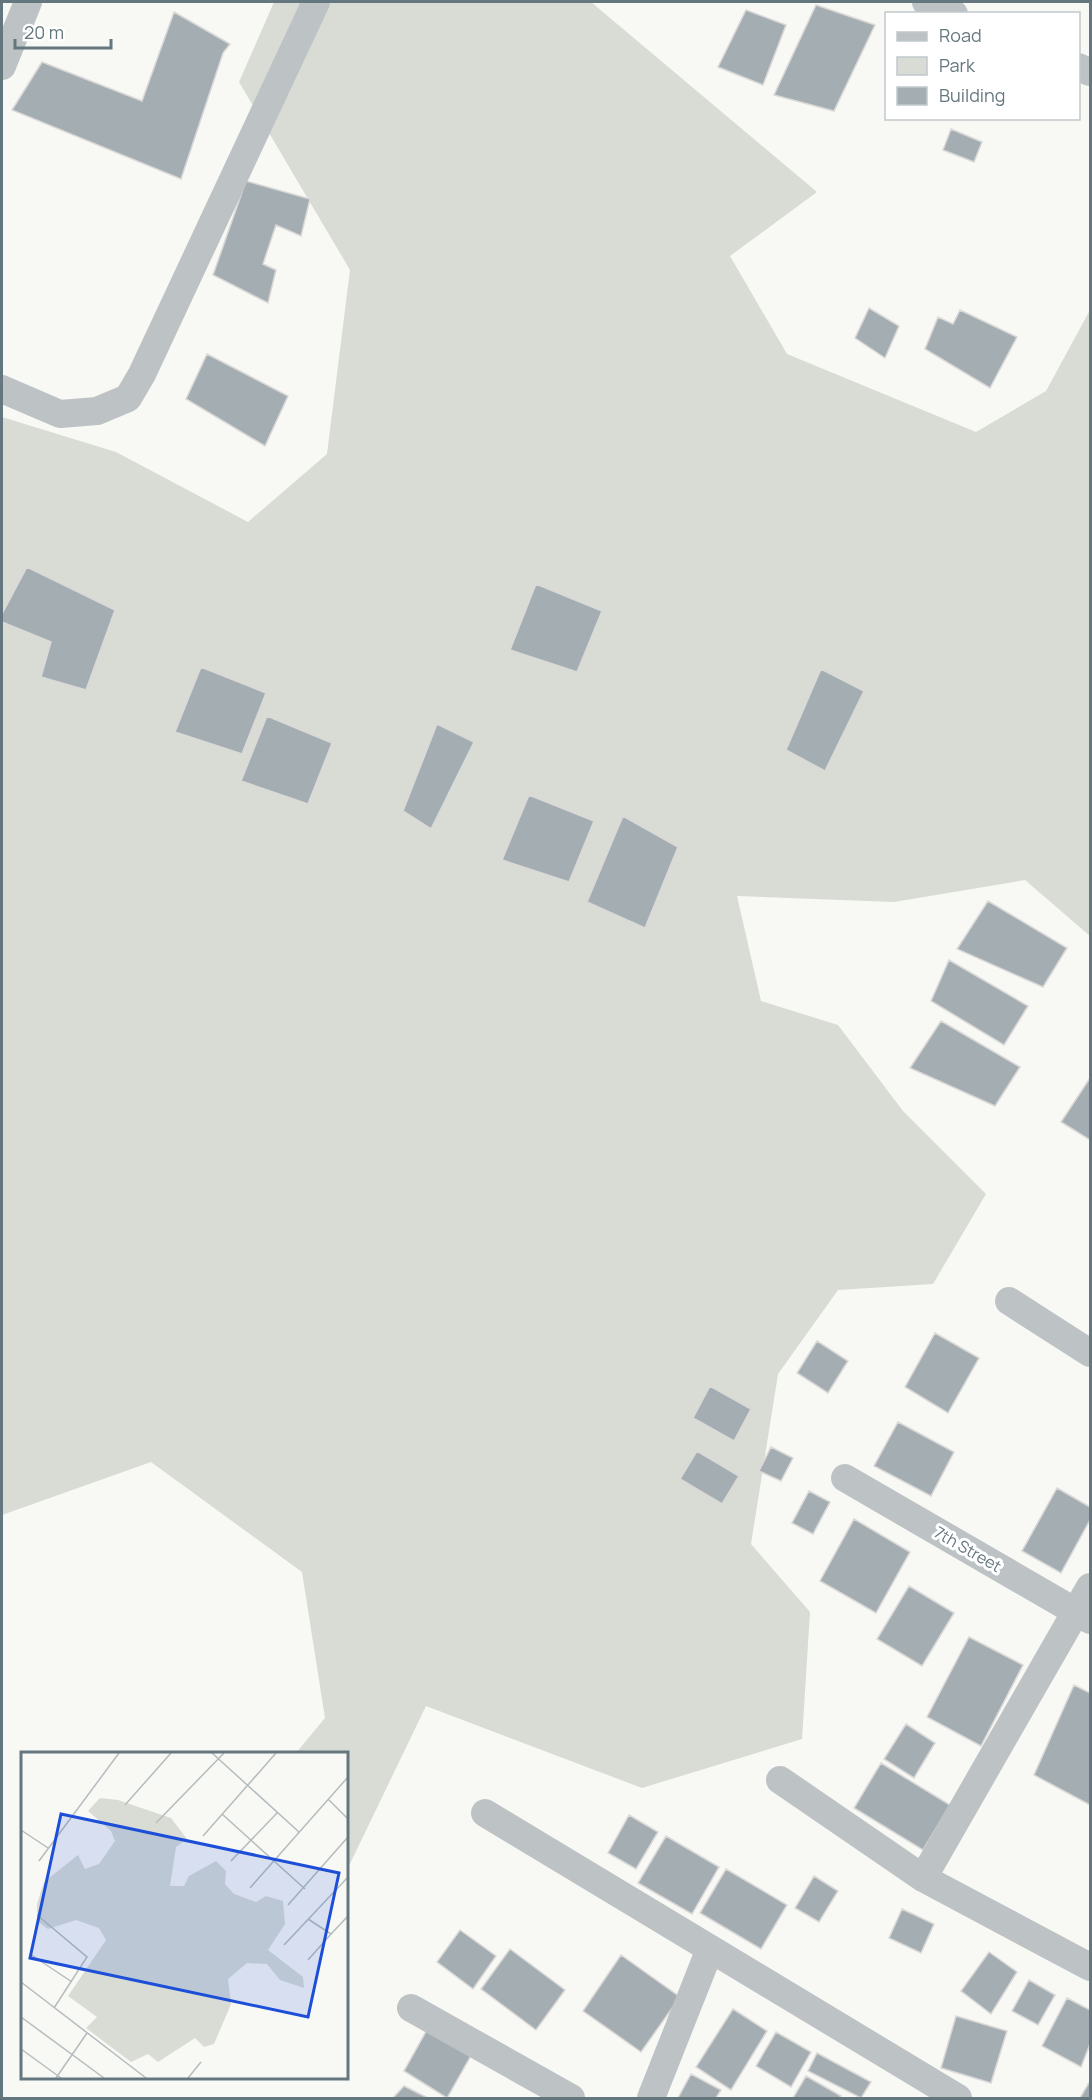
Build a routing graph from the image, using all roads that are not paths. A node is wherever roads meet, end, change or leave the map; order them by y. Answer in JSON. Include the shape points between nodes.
{"nodes":[{"id":1,"x":28,"y":2,"type":"edge"},
{"id":2,"x":316,"y":2,"type":"edge"},
{"id":3,"x":926,"y":2,"type":"edge"},
{"id":4,"x":949,"y":12,"type":"edge"},
{"id":5,"x":2,"y":66,"type":"edge"},
{"id":6,"x":2,"y":389,"type":"edge"},
{"id":7,"x":1009,"y":1301,"type":"dead end"},
{"id":8,"x":1090,"y":1353,"type":"edge"},
{"id":9,"x":845,"y":1478,"type":"dead end"},
{"id":10,"x":1090,"y":1587,"type":"edge"},
{"id":11,"x":1084,"y":1616,"type":"edge"},
{"id":12,"x":780,"y":1780,"type":"dead end"},
{"id":13,"x":485,"y":1813,"type":"dead end"},
{"id":14,"x":923,"y":1878,"type":"junction"},
{"id":15,"x":710,"y":1949,"type":"junction"},
{"id":16,"x":1090,"y":1967,"type":"edge"},
{"id":17,"x":411,"y":2008,"type":"dead end"},
{"id":18,"x":571,"y":2098,"type":"edge"},
{"id":19,"x":651,"y":2098,"type":"edge"},
{"id":20,"x":958,"y":2098,"type":"edge"}],
"edges":[{"from":1,"to":5,"type":"street"},
{"from":2,"to":6,"type":"street","via":[[128,398],[97,411],[60,414]]},
{"from":3,"to":4,"type":"street"},
{"from":7,"to":8,"type":"street"},
{"from":9,"to":11,"type":"street","name":"7th Street"},
{"from":10,"to":11,"type":"street"},
{"from":11,"to":14,"type":"street"},
{"from":12,"to":14,"type":"street"},
{"from":13,"to":15,"type":"street"},
{"from":14,"to":16,"type":"street"},
{"from":15,"to":19,"type":"street"},
{"from":15,"to":20,"type":"street"},
{"from":17,"to":18,"type":"street"}]}
